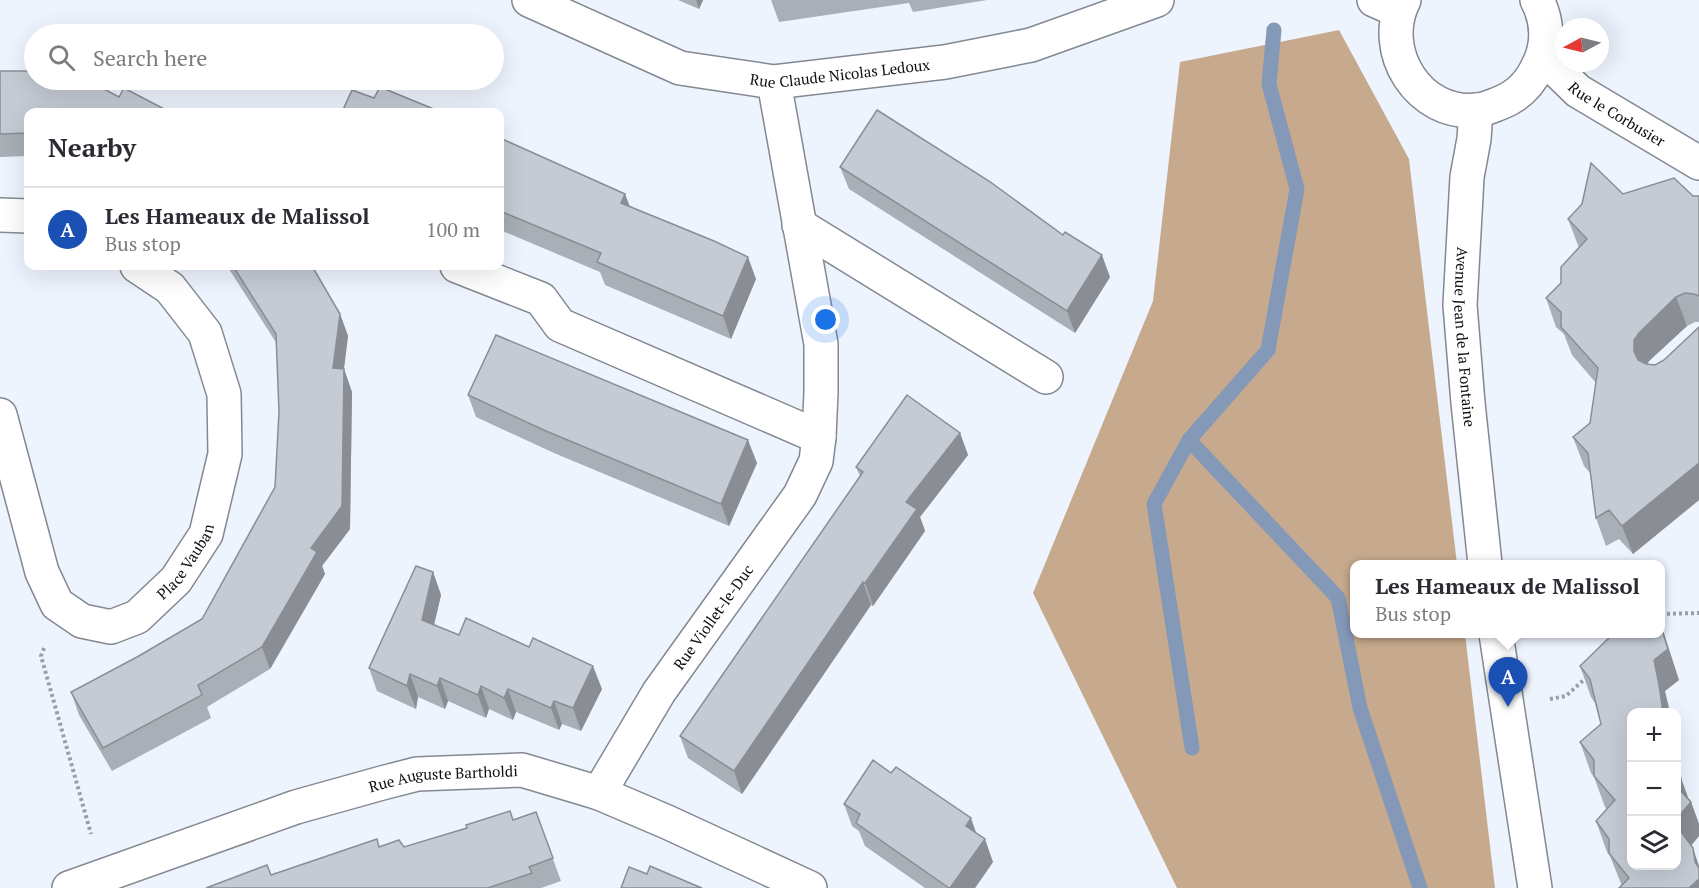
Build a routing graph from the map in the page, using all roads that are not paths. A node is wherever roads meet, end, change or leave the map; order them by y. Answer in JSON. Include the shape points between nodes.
{"nodes":[{"id":1,"x":529,"y":0,"type":"edge"},
{"id":2,"x":1157,"y":0,"type":"edge"},
{"id":3,"x":1537,"y":0,"type":"edge"},
{"id":4,"x":1392,"y":4,"type":"edge"},
{"id":5,"x":1543,"y":57,"type":"junction"},
{"id":6,"x":774,"y":82,"type":"junction"},
{"id":7,"x":1476,"y":110,"type":"junction"},
{"id":8,"x":1699,"y":164,"type":"edge"},
{"id":9,"x":0,"y":215,"type":"edge"},
{"id":10,"x":24,"y":216,"type":"edge"},
{"id":11,"x":799,"y":225,"type":"junction"},
{"id":12,"x":143,"y":270,"type":"edge"},
{"id":13,"x":467,"y":270,"type":"edge"},
{"id":14,"x":1046,"y":377,"type":"dead end"},
{"id":15,"x":2,"y":430,"type":"edge"},
{"id":16,"x":819,"y":437,"type":"junction"},
{"id":17,"x":1485,"y":560,"type":"edge"},
{"id":18,"x":1497,"y":638,"type":"edge"},
{"id":19,"x":599,"y":793,"type":"junction"},
{"id":20,"x":69,"y":888,"type":"edge"},
{"id":21,"x":810,"y":888,"type":"edge"},
{"id":22,"x":1535,"y":888,"type":"edge"}],
"edges":[{"from":1,"to":6,"type":"street","name":"Rue Claude Nicolas Ledoux","via":[[680,68]]},
{"from":2,"to":6,"type":"street","name":"Rue Claude Nicolas Ledoux","via":[[1031,45],[945,62]]},
{"from":3,"to":5,"type":"street","via":[[1545,24]]},
{"from":4,"to":7,"type":"street","via":[[1400,60],[1414,86],[1446,106]]},
{"from":5,"to":7,"type":"street","via":[[1523,89],[1508,100]]},
{"from":5,"to":8,"type":"street","name":"Rue le Corbusier","via":[[1578,91]]},
{"from":6,"to":11,"type":"street","name":"Rue Viollet-le-Duc"},
{"from":7,"to":17,"type":"street","name":"Avenue Jean de la Fontaine","via":[[1467,177],[1460,305]]},
{"from":9,"to":10,"type":"street"},
{"from":11,"to":14,"type":"street"},
{"from":11,"to":16,"type":"street","name":"Rue Viollet-le-Duc","via":[[821,344]]},
{"from":12,"to":15,"type":"street","name":"Place Vauban","via":[[170,288],[204,333],[224,394],[225,453],[206,534],[176,580],[137,617],[111,627],[82,621],[57,604],[42,572]]},
{"from":13,"to":16,"type":"street","via":[[541,299],[560,325]]},
{"from":16,"to":19,"type":"street","name":"Rue Viollet-le-Duc","via":[[816,461],[800,495],[659,692]]},
{"from":18,"to":22,"type":"street"},
{"from":19,"to":20,"type":"street","name":"Rue Auguste Bartholdi","via":[[522,770],[417,774],[296,807]]},
{"from":19,"to":21,"type":"street","name":"Rue Auguste Bartholdi"}]}
